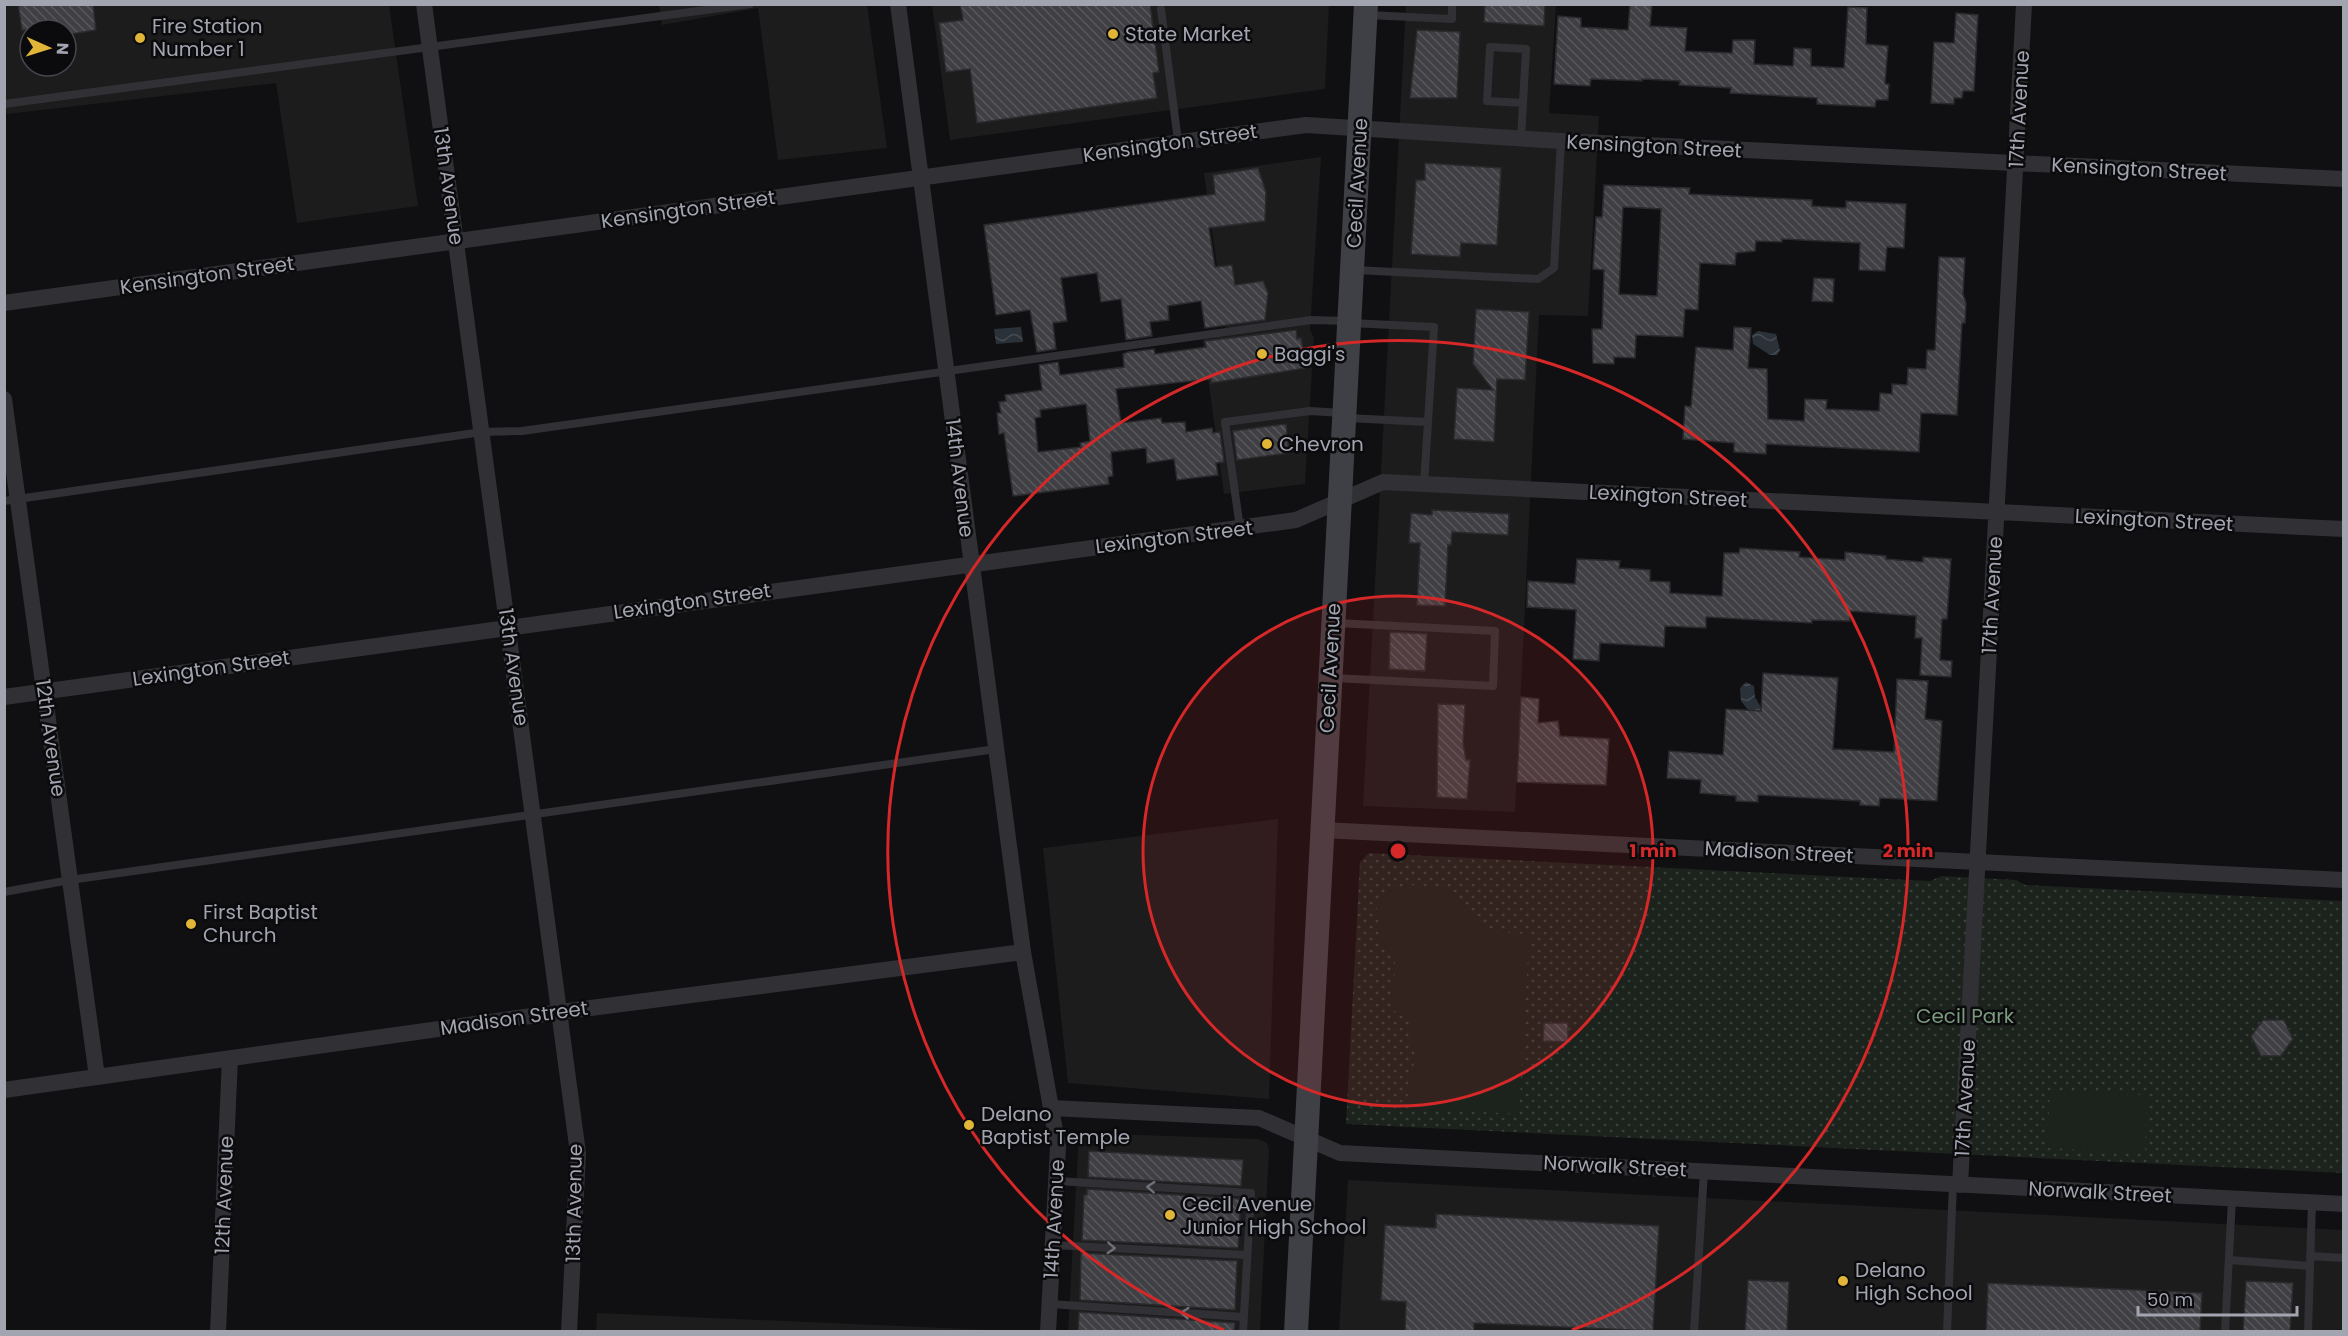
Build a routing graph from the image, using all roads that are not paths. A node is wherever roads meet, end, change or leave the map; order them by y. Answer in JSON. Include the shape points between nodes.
{"nodes":[{"id":1,"x":424,"y":4,"type":"edge"},
{"id":2,"x":750,"y":4,"type":"edge"},
{"id":3,"x":898,"y":4,"type":"edge"},
{"id":4,"x":1452,"y":4,"type":"edge"},
{"id":5,"x":2024,"y":4,"type":"edge"},
{"id":6,"x":1161,"y":9,"type":"dead end"},
{"id":7,"x":1366,"y":10,"type":"edge"},
{"id":8,"x":430,"y":47,"type":"junction"},
{"id":9,"x":1523,"y":103,"type":"junction"},
{"id":10,"x":4,"y":104,"type":"edge"},
{"id":11,"x":1360,"y":128,"type":"junction"},
{"id":12,"x":1521,"y":139,"type":"junction"},
{"id":13,"x":1178,"y":141,"type":"junction"},
{"id":14,"x":1561,"y":141,"type":"junction"},
{"id":15,"x":2016,"y":163,"type":"junction"},
{"id":16,"x":921,"y":176,"type":"junction"},
{"id":17,"x":2343,"y":179,"type":"edge"},
{"id":18,"x":456,"y":242,"type":"junction"},
{"id":19,"x":1352,"y":269,"type":"junction"},
{"id":20,"x":4,"y":303,"type":"edge"},
{"id":21,"x":1349,"y":322,"type":"junction"},
{"id":22,"x":946,"y":369,"type":"junction"},
{"id":23,"x":4,"y":399,"type":"edge"},
{"id":24,"x":1344,"y":415,"type":"junction"},
{"id":25,"x":1428,"y":422,"type":"junction"},
{"id":26,"x":482,"y":432,"type":"junction"},
{"id":27,"x":1424,"y":484,"type":"junction"},
{"id":28,"x":11,"y":500,"type":"edge"},
{"id":29,"x":1339,"y":500,"type":"junction"},
{"id":30,"x":1997,"y":512,"type":"junction"},
{"id":31,"x":1240,"y":528,"type":"junction"},
{"id":32,"x":2343,"y":530,"type":"edge"},
{"id":33,"x":970,"y":563,"type":"junction"},
{"id":34,"x":1333,"y":622,"type":"junction"},
{"id":35,"x":508,"y":626,"type":"junction"},
{"id":36,"x":1330,"y":678,"type":"junction"},
{"id":37,"x":44,"y":692,"type":"junction"},
{"id":38,"x":4,"y":697,"type":"edge"},
{"id":39,"x":996,"y":749,"type":"junction"},
{"id":40,"x":533,"y":813,"type":"junction"},
{"id":41,"x":1322,"y":830,"type":"junction"},
{"id":42,"x":1978,"y":862,"type":"junction"},
{"id":43,"x":70,"y":880,"type":"junction"},
{"id":44,"x":2343,"y":880,"type":"edge"},
{"id":45,"x":4,"y":892,"type":"edge"},
{"id":46,"x":1023,"y":951,"type":"junction"},
{"id":47,"x":560,"y":1012,"type":"junction"},
{"id":48,"x":230,"y":1058,"type":"junction"},
{"id":49,"x":97,"y":1077,"type":"junction"},
{"id":50,"x":4,"y":1090,"type":"edge"},
{"id":51,"x":1051,"y":1108,"type":"junction"},
{"id":52,"x":1305,"y":1137,"type":"junction"},
{"id":53,"x":1704,"y":1171,"type":"junction"},
{"id":54,"x":1057,"y":1182,"type":"junction"},
{"id":55,"x":1956,"y":1184,"type":"junction"},
{"id":56,"x":2232,"y":1199,"type":"junction"},
{"id":57,"x":2312,"y":1203,"type":"junction"},
{"id":58,"x":2343,"y":1204,"type":"edge"},
{"id":59,"x":1053,"y":1245,"type":"junction"},
{"id":60,"x":1247,"y":1255,"type":"junction"},
{"id":61,"x":2310,"y":1256,"type":"junction"},
{"id":62,"x":2343,"y":1258,"type":"edge"},
{"id":63,"x":2229,"y":1260,"type":"junction"},
{"id":64,"x":2310,"y":1266,"type":"junction"},
{"id":65,"x":1050,"y":1304,"type":"junction"},
{"id":66,"x":1244,"y":1317,"type":"junction"},
{"id":67,"x":218,"y":1332,"type":"edge"},
{"id":68,"x":569,"y":1332,"type":"edge"},
{"id":69,"x":1048,"y":1332,"type":"edge"},
{"id":70,"x":1243,"y":1332,"type":"edge"},
{"id":71,"x":1296,"y":1332,"type":"edge"},
{"id":72,"x":1694,"y":1332,"type":"edge"},
{"id":73,"x":1947,"y":1332,"type":"edge"},
{"id":74,"x":2225,"y":1332,"type":"edge"},
{"id":75,"x":2308,"y":1332,"type":"edge"}],
"edges":[{"from":1,"to":8,"type":"street","name":"13th Avenue"},
{"from":2,"to":8,"type":"lane"},
{"from":3,"to":16,"type":"street","name":"14th Avenue"},
{"from":4,"to":7,"type":"lane","via":[[1452,19]]},
{"from":5,"to":15,"type":"street","name":"17th Avenue"},
{"from":6,"to":13,"type":"lane"},
{"from":7,"to":11,"type":"main road","name":"Cecil Avenue"},
{"from":8,"to":10,"type":"lane"},
{"from":8,"to":18,"type":"street","name":"13th Avenue"},
{"from":9,"to":9,"type":"lane","via":[[1526,49],[1490,47],[1487,101]]},
{"from":9,"to":12,"type":"lane"},
{"from":11,"to":12,"type":"street","name":"Kensington Street"},
{"from":11,"to":13,"type":"street","name":"Kensington Street","via":[[1306,125]]},
{"from":11,"to":19,"type":"main road","name":"Cecil Avenue"},
{"from":12,"to":14,"type":"street","name":"Kensington Street"},
{"from":13,"to":16,"type":"street","name":"Kensington Street"},
{"from":14,"to":15,"type":"street","name":"Kensington Street"},
{"from":14,"to":19,"type":"lane","via":[[1554,268],[1538,279]]},
{"from":15,"to":17,"type":"street","name":"Kensington Street"},
{"from":15,"to":30,"type":"street","name":"17th Avenue"},
{"from":16,"to":18,"type":"street","name":"Kensington Street"},
{"from":16,"to":22,"type":"street","name":"14th Avenue"},
{"from":18,"to":20,"type":"street","name":"Kensington Street"},
{"from":18,"to":26,"type":"street","name":"13th Avenue"},
{"from":19,"to":21,"type":"main road","name":"Cecil Avenue"},
{"from":21,"to":22,"type":"lane","via":[[1311,320]]},
{"from":21,"to":24,"type":"main road","name":"Cecil Avenue"},
{"from":21,"to":25,"type":"lane","via":[[1434,327]]},
{"from":22,"to":26,"type":"lane","via":[[522,431]]},
{"from":22,"to":33,"type":"street","name":"14th Avenue"},
{"from":23,"to":28,"type":"street","name":"12th Avenue"},
{"from":24,"to":25,"type":"lane"},
{"from":24,"to":29,"type":"main road","name":"Cecil Avenue"},
{"from":24,"to":31,"type":"lane","via":[[1310,411],[1225,422]]},
{"from":25,"to":27,"type":"lane"},
{"from":26,"to":28,"type":"lane"},
{"from":26,"to":35,"type":"street","name":"13th Avenue"},
{"from":27,"to":29,"type":"street","name":"Lexington Street","via":[[1383,482]]},
{"from":27,"to":30,"type":"street","name":"Lexington Street"},
{"from":28,"to":37,"type":"street","name":"12th Avenue"},
{"from":29,"to":31,"type":"street","name":"Lexington Street","via":[[1296,520]]},
{"from":29,"to":34,"type":"main road","name":"Cecil Avenue"},
{"from":30,"to":32,"type":"street","name":"Lexington Street"},
{"from":30,"to":42,"type":"street","name":"17th Avenue"},
{"from":31,"to":33,"type":"street","name":"Lexington Street"},
{"from":33,"to":35,"type":"street","name":"Lexington Street"},
{"from":33,"to":39,"type":"street","name":"14th Avenue"},
{"from":34,"to":36,"type":"main road","name":"Cecil Avenue"},
{"from":34,"to":36,"type":"lane","via":[[1495,631],[1493,686]]},
{"from":35,"to":37,"type":"street","name":"Lexington Street"},
{"from":35,"to":40,"type":"street","name":"13th Avenue"},
{"from":36,"to":41,"type":"main road","name":"Cecil Avenue"},
{"from":37,"to":38,"type":"street","name":"Lexington Street"},
{"from":37,"to":43,"type":"street","name":"12th Avenue"},
{"from":39,"to":40,"type":"lane"},
{"from":39,"to":46,"type":"street","name":"14th Avenue"},
{"from":40,"to":43,"type":"lane"},
{"from":40,"to":47,"type":"street","name":"13th Avenue"},
{"from":41,"to":42,"type":"street","name":"Madison Street"},
{"from":41,"to":52,"type":"main road","name":"Cecil Avenue"},
{"from":42,"to":44,"type":"street","name":"Madison Street"},
{"from":42,"to":55,"type":"street","name":"17th Avenue"},
{"from":43,"to":45,"type":"lane"},
{"from":43,"to":49,"type":"street","name":"12th Avenue"},
{"from":46,"to":47,"type":"street","name":"Madison Street"},
{"from":46,"to":51,"type":"street"},
{"from":47,"to":48,"type":"street","name":"Madison Street"},
{"from":47,"to":68,"type":"street","name":"13th Avenue","via":[[578,1153]]},
{"from":48,"to":49,"type":"street","name":"Madison Street"},
{"from":48,"to":67,"type":"street","name":"12th Avenue"},
{"from":49,"to":50,"type":"street","name":"Madison Street"},
{"from":51,"to":52,"type":"street","name":"Norwalk Street","via":[[1259,1118]]},
{"from":51,"to":54,"type":"street","name":"14th Avenue","via":[[1058,1147]]},
{"from":52,"to":53,"type":"street","name":"Norwalk Street","via":[[1340,1153]]},
{"from":52,"to":71,"type":"main road","name":"Cecil Avenue"},
{"from":53,"to":55,"type":"street","name":"Norwalk Street"},
{"from":53,"to":72,"type":"lane"},
{"from":54,"to":59,"type":"street","name":"14th Avenue"},
{"from":60,"to":54,"type":"lane","one_way":true,"via":[[1251,1193]]},
{"from":55,"to":56,"type":"street","name":"Norwalk Street"},
{"from":55,"to":73,"type":"lane"},
{"from":56,"to":57,"type":"street","name":"Norwalk Street"},
{"from":56,"to":63,"type":"lane"},
{"from":57,"to":58,"type":"street","name":"Norwalk Street"},
{"from":57,"to":61,"type":"lane"},
{"from":59,"to":60,"type":"lane","one_way":true},
{"from":59,"to":65,"type":"street","name":"14th Avenue"},
{"from":60,"to":66,"type":"lane"},
{"from":61,"to":62,"type":"lane"},
{"from":61,"to":64,"type":"lane"},
{"from":63,"to":64,"type":"lane"},
{"from":63,"to":74,"type":"lane"},
{"from":64,"to":75,"type":"lane"},
{"from":66,"to":65,"type":"lane","one_way":true},
{"from":65,"to":69,"type":"street","name":"14th Avenue"},
{"from":66,"to":70,"type":"lane"}]}
